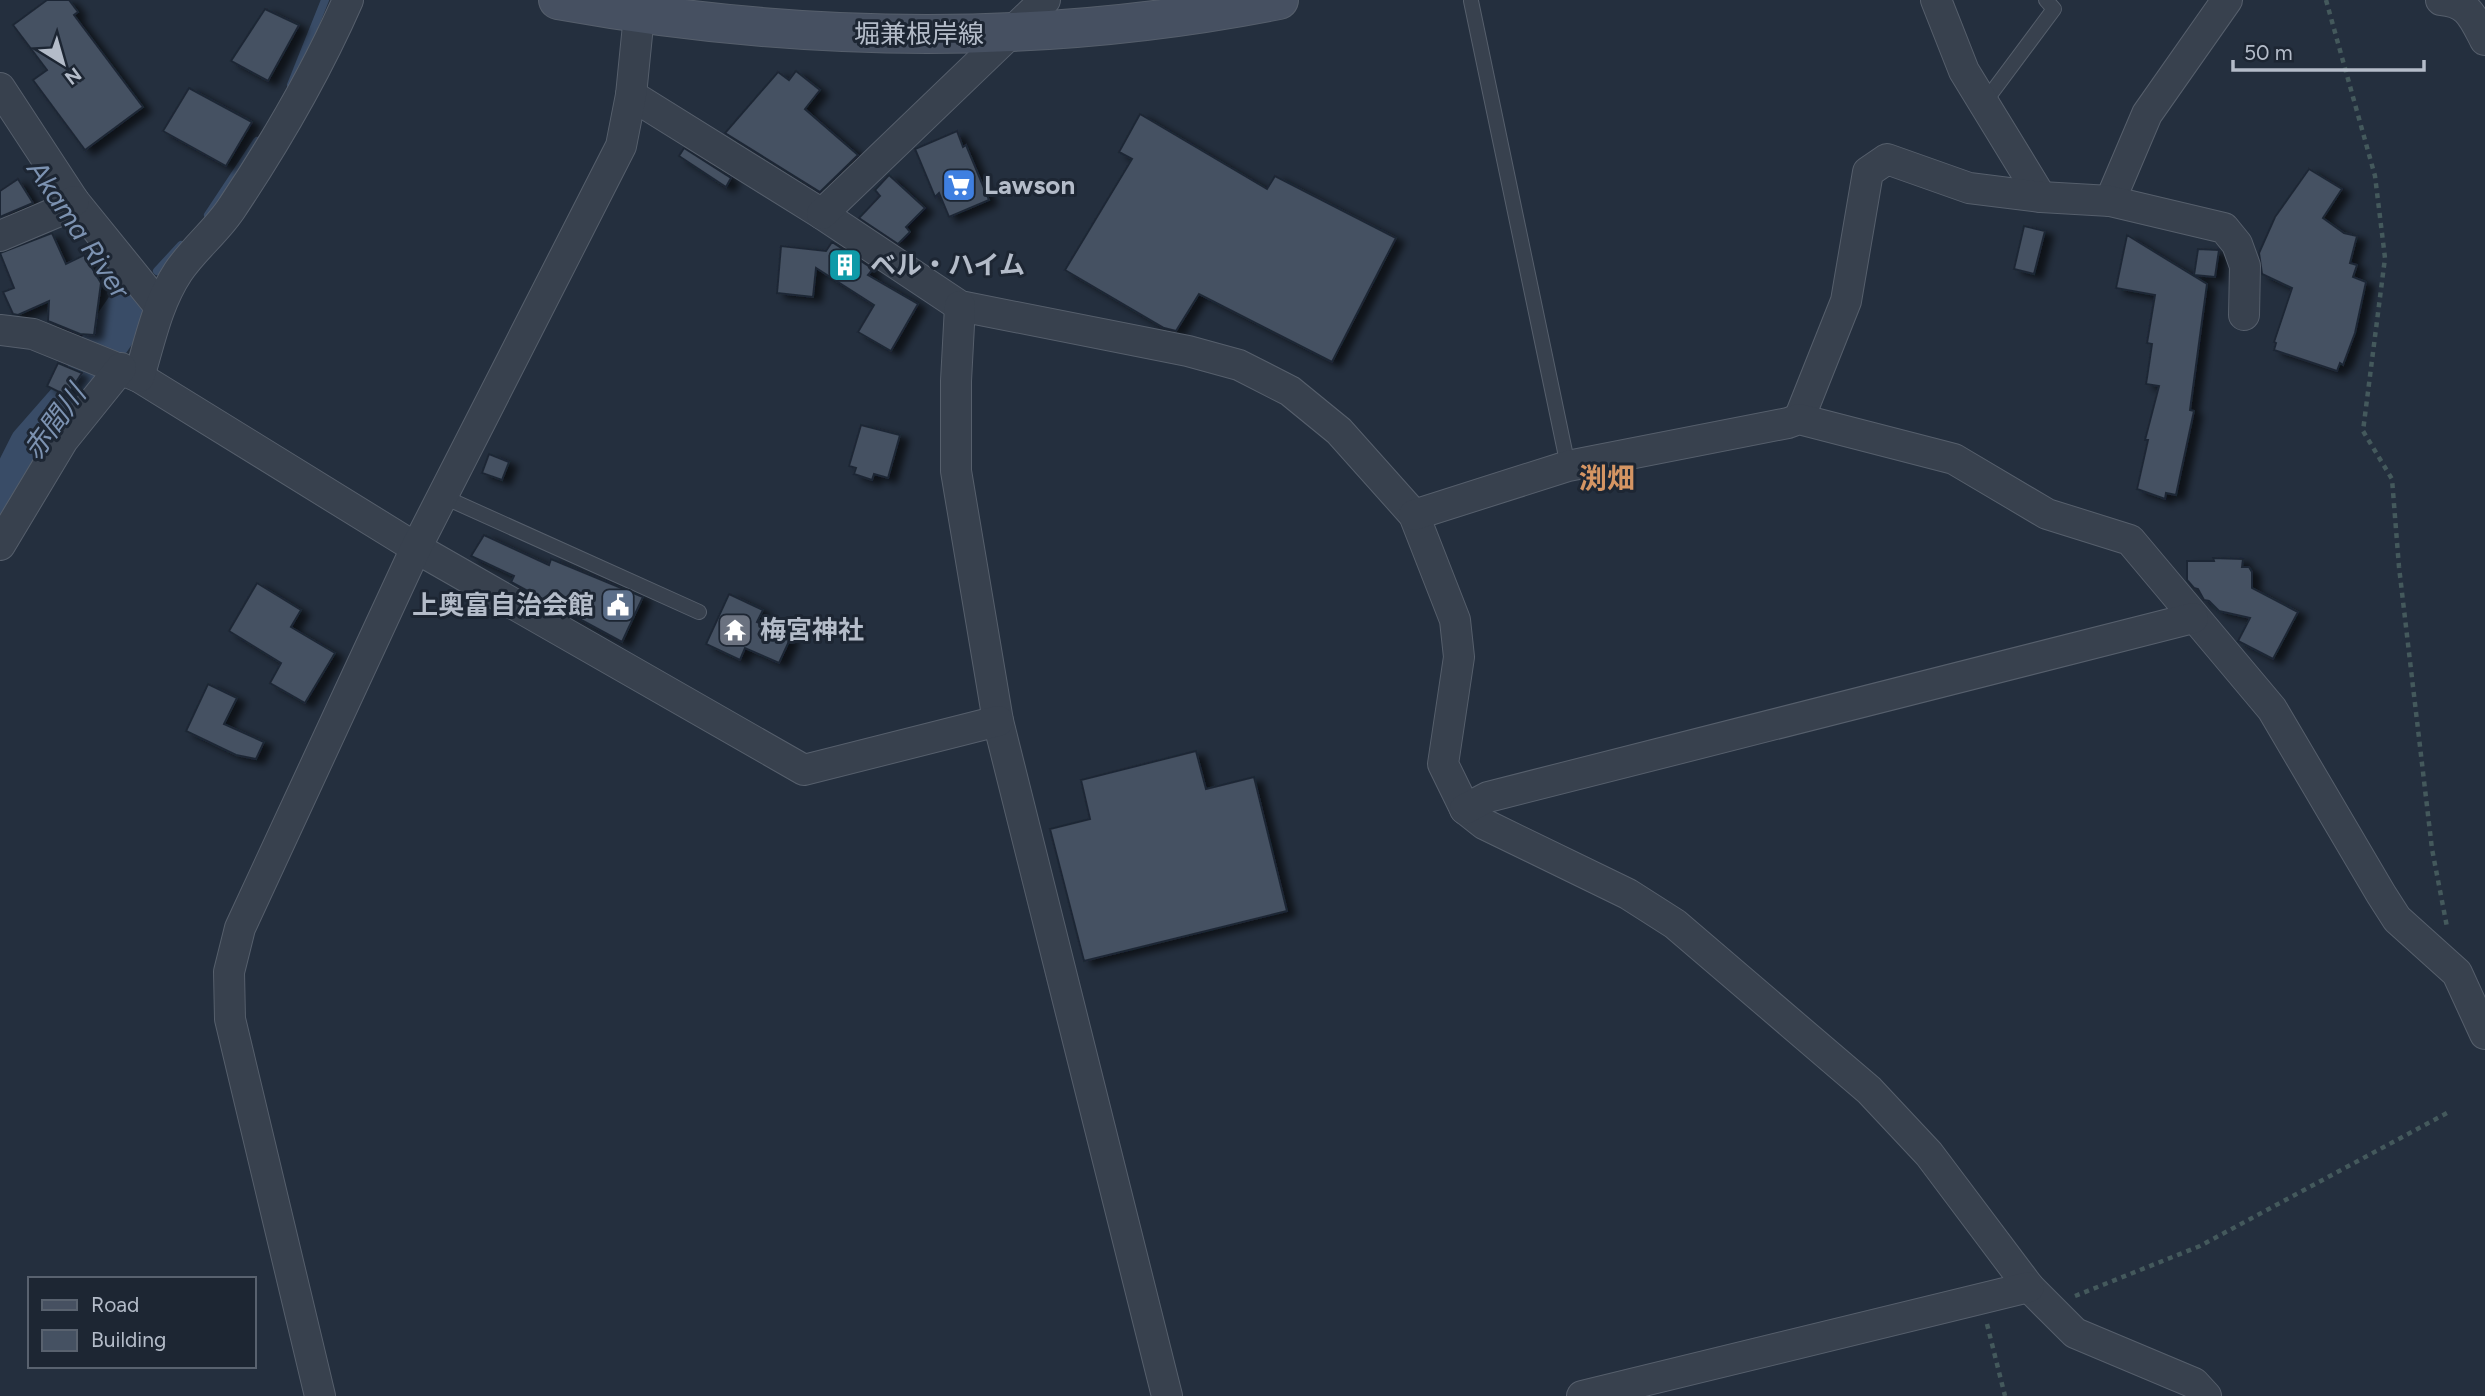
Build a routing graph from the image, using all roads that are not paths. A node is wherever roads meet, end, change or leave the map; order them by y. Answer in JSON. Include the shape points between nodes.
{"nodes":[{"id":1,"x":348,"y":0,"type":"edge"},
{"id":2,"x":558,"y":0,"type":"edge"},
{"id":3,"x":1045,"y":0,"type":"edge"},
{"id":4,"x":1279,"y":0,"type":"edge"},
{"id":5,"x":1936,"y":0,"type":"edge"},
{"id":6,"x":2046,"y":0,"type":"edge"},
{"id":7,"x":2227,"y":0,"type":"edge"},
{"id":8,"x":2441,"y":0,"type":"edge"},
{"id":9,"x":1471,"y":1,"type":"edge"},
{"id":10,"x":639,"y":15,"type":"junction"},
{"id":11,"x":1008,"y":34,"type":"junction"},
{"id":12,"x":2485,"y":40,"type":"edge"},
{"id":13,"x":0,"y":88,"type":"edge"},
{"id":14,"x":631,"y":96,"type":"junction"},
{"id":15,"x":1984,"y":103,"type":"junction"},
{"id":16,"x":2041,"y":197,"type":"junction"},
{"id":17,"x":2110,"y":201,"type":"junction"},
{"id":18,"x":65,"y":206,"type":"junction"},
{"id":19,"x":822,"y":214,"type":"junction"},
{"id":20,"x":0,"y":236,"type":"edge"},
{"id":21,"x":159,"y":306,"type":"junction"},
{"id":22,"x":960,"y":306,"type":"junction"},
{"id":23,"x":2244,"y":315,"type":"dead end"},
{"id":24,"x":0,"y":330,"type":"edge"},
{"id":25,"x":130,"y":373,"type":"junction"},
{"id":26,"x":1799,"y":419,"type":"junction"},
{"id":27,"x":1568,"y":466,"type":"junction"},
{"id":28,"x":444,"y":496,"type":"junction"},
{"id":29,"x":1414,"y":515,"type":"junction"},
{"id":30,"x":0,"y":545,"type":"edge"},
{"id":31,"x":416,"y":548,"type":"junction"},
{"id":32,"x":699,"y":612,"type":"dead end"},
{"id":33,"x":2193,"y":618,"type":"junction"},
{"id":34,"x":998,"y":721,"type":"junction"},
{"id":35,"x":1465,"y":809,"type":"junction"},
{"id":36,"x":2485,"y":1034,"type":"edge"},
{"id":37,"x":2038,"y":1298,"type":"junction"},
{"id":38,"x":320,"y":1396,"type":"edge"},
{"id":39,"x":1167,"y":1396,"type":"edge"},
{"id":40,"x":1582,"y":1396,"type":"edge"},
{"id":41,"x":2206,"y":1396,"type":"edge"}],
"edges":[{"from":1,"to":21,"type":"street","via":[[272,147],[228,214],[179,271]]},
{"from":2,"to":10,"type":"main road","name":"堀兼根岸線"},
{"from":3,"to":11,"type":"street"},
{"from":4,"to":11,"type":"main road","name":"堀兼根岸線","via":[[1142,22]]},
{"from":5,"to":15,"type":"street","via":[[1964,71]]},
{"from":6,"to":15,"type":"lane","via":[[2054,9]]},
{"from":7,"to":17,"type":"street","via":[[2147,114]]},
{"from":8,"to":12,"type":"street","via":[[2470,9]]},
{"from":9,"to":27,"type":"lane"},
{"from":10,"to":11,"type":"main road","name":"堀兼根岸線","via":[[831,33]]},
{"from":10,"to":14,"type":"street"},
{"from":11,"to":19,"type":"street"},
{"from":13,"to":18,"type":"street"},
{"from":14,"to":19,"type":"street"},
{"from":14,"to":28,"type":"street","via":[[621,146]]},
{"from":15,"to":16,"type":"street"},
{"from":16,"to":17,"type":"street"},
{"from":16,"to":26,"type":"street","via":[[1969,188],[1887,159],[1868,172],[1846,301]]},
{"from":17,"to":23,"type":"street","via":[[2224,229],[2237,244],[2245,266]]},
{"from":18,"to":20,"type":"street"},
{"from":18,"to":21,"type":"street"},
{"from":19,"to":22,"type":"street"},
{"from":21,"to":25,"type":"street"},
{"from":22,"to":29,"type":"street","via":[[1239,365],[1290,391],[1339,431]]},
{"from":22,"to":34,"type":"street","via":[[956,471]]},
{"from":24,"to":25,"type":"street","via":[[33,334]]},
{"from":25,"to":30,"type":"street","via":[[63,440]]},
{"from":25,"to":31,"type":"street"},
{"from":26,"to":27,"type":"street"},
{"from":26,"to":33,"type":"street","via":[[1954,459],[2036,509],[2130,540]]},
{"from":27,"to":29,"type":"street"},
{"from":28,"to":31,"type":"street"},
{"from":28,"to":32,"type":"lane"},
{"from":29,"to":35,"type":"street","via":[[1455,620],[1459,657],[1443,764]]},
{"from":31,"to":34,"type":"street","via":[[804,770]]},
{"from":31,"to":38,"type":"street","via":[[240,928],[229,972],[230,1019]]},
{"from":33,"to":35,"type":"street","via":[[1488,797]]},
{"from":33,"to":36,"type":"street","via":[[2272,709],[2397,919],[2457,973]]},
{"from":34,"to":39,"type":"street"},
{"from":35,"to":37,"type":"street","via":[[1484,824],[1628,894],[1685,932],[1869,1090],[1929,1154]]},
{"from":37,"to":40,"type":"street","via":[[1980,1299]]},
{"from":37,"to":41,"type":"street","via":[[2075,1334],[2194,1383]]}]}
